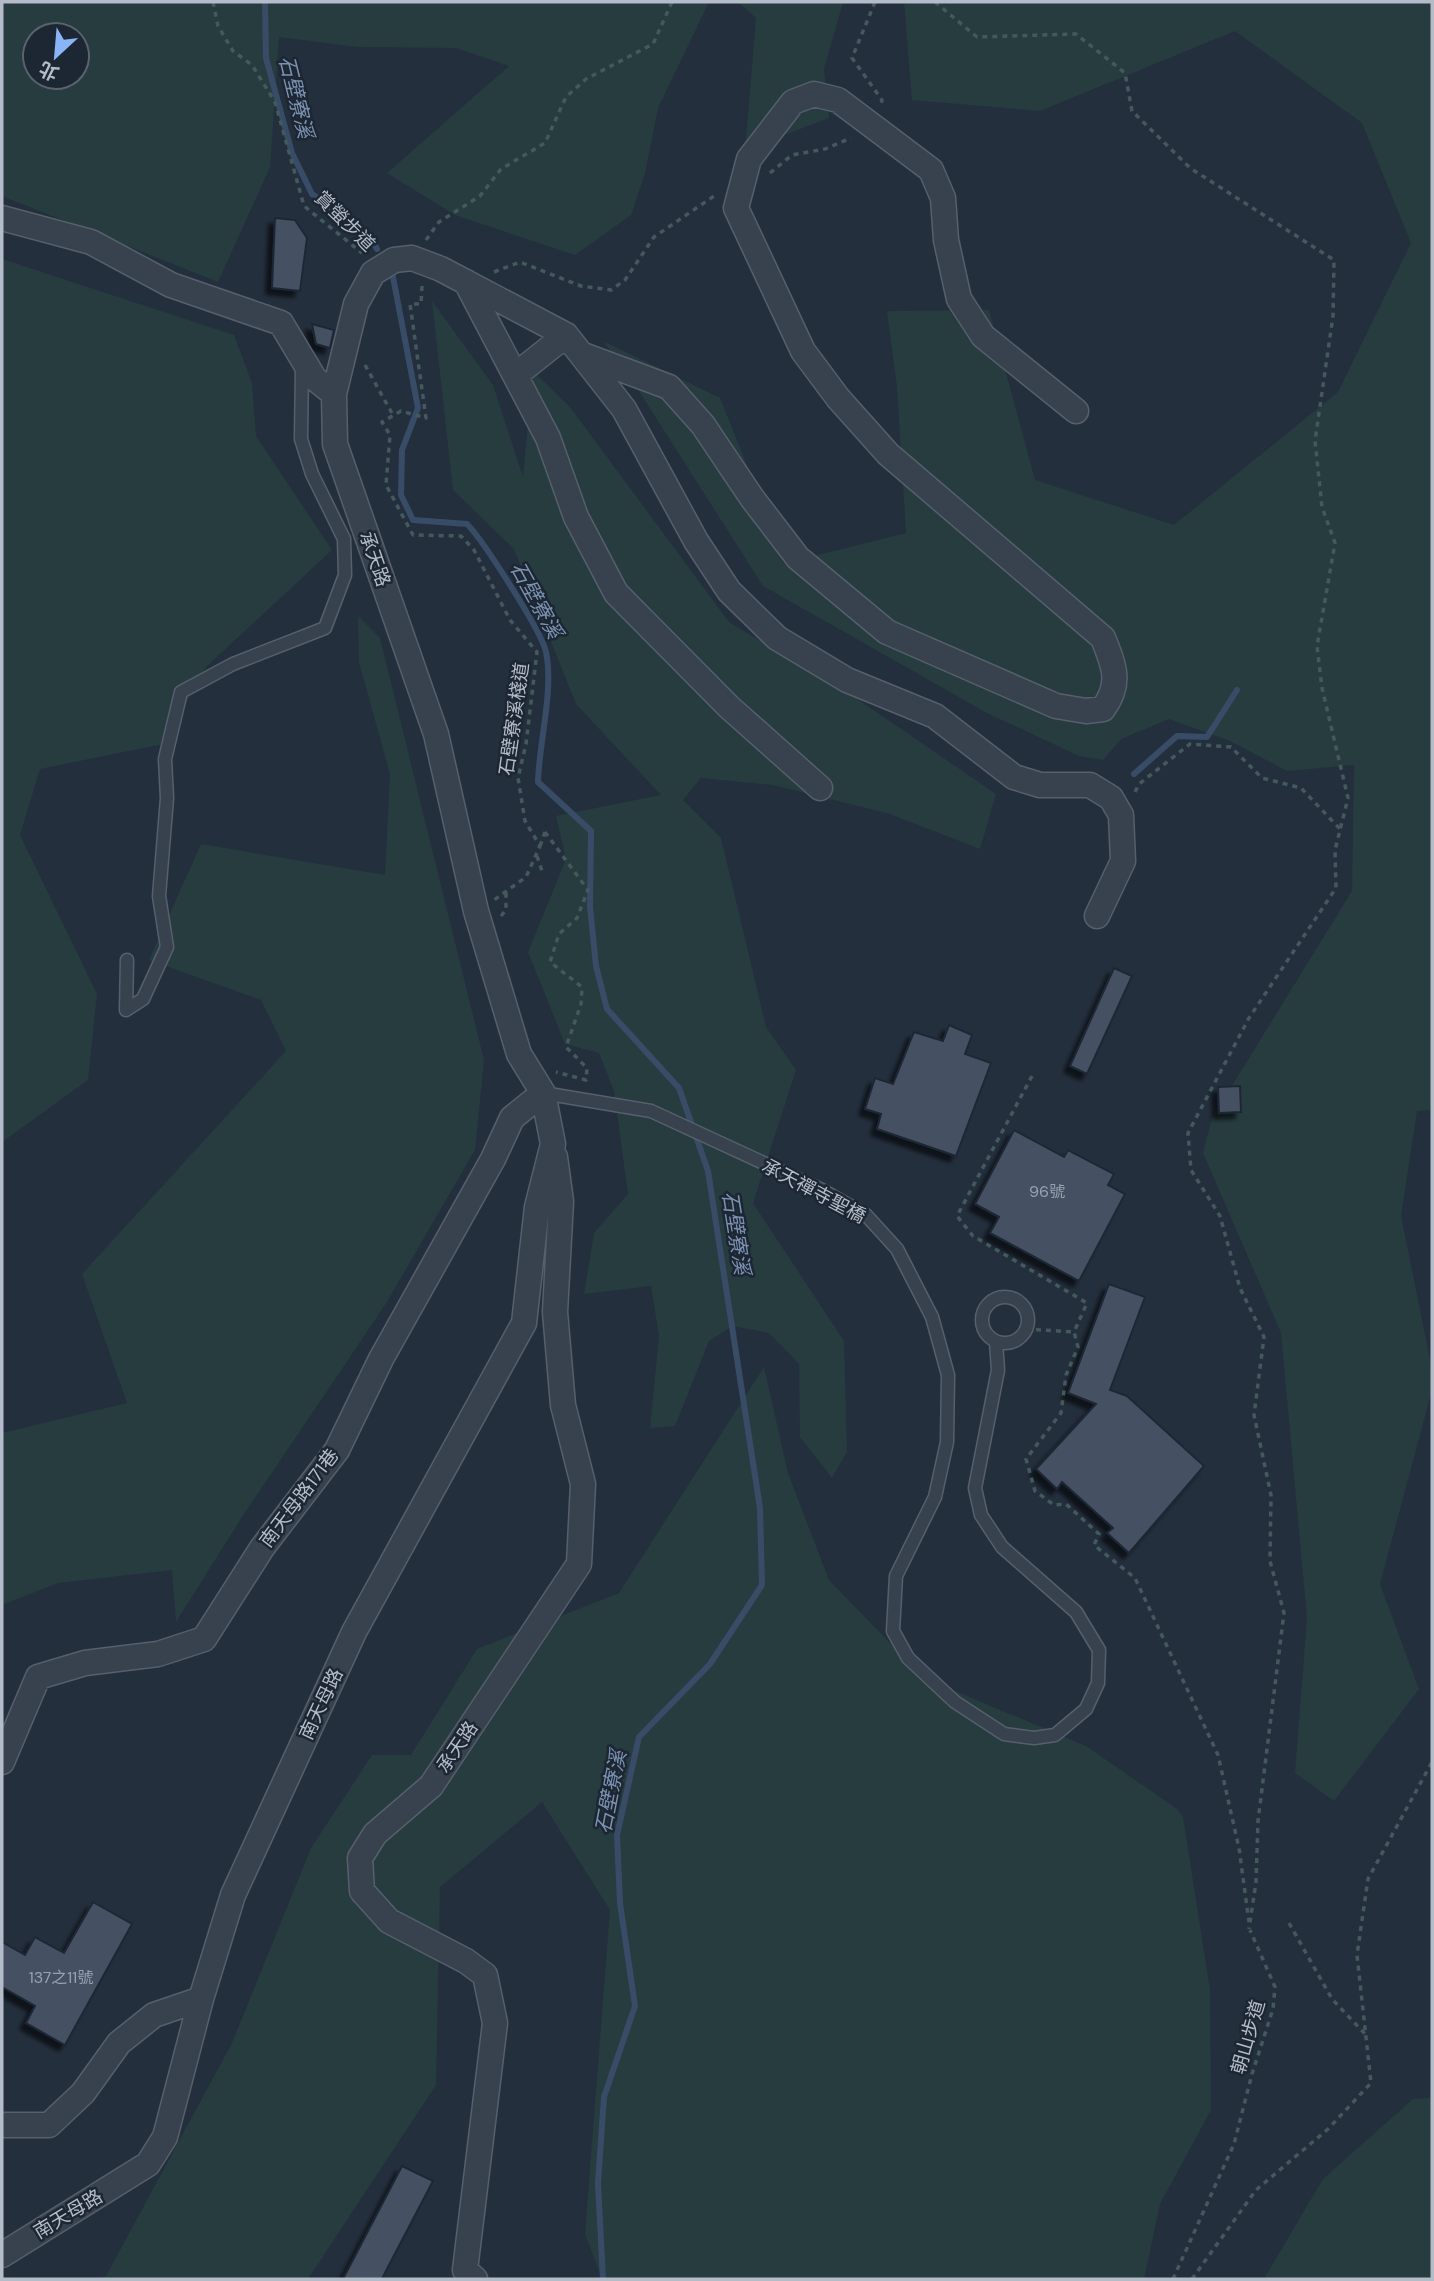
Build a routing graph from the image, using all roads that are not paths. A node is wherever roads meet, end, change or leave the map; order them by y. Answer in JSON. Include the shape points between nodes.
{"nodes":[{"id":1,"x":2,"y":218,"type":"edge"},
{"id":2,"x":466,"y":282,"type":"junction"},
{"id":3,"x":566,"y":335,"type":"junction"},
{"id":4,"x":583,"y":355,"type":"junction"},
{"id":5,"x":302,"y":362,"type":"junction"},
{"id":6,"x":517,"y":374,"type":"junction"},
{"id":7,"x":334,"y":394,"type":"junction"},
{"id":8,"x":1076,"y":411,"type":"dead end"},
{"id":9,"x":820,"y":788,"type":"dead end"},
{"id":10,"x":1097,"y":916,"type":"dead end"},
{"id":11,"x":127,"y":960,"type":"dead end"},
{"id":12,"x":543,"y":1093,"type":"junction"},
{"id":13,"x":553,"y":1144,"type":"junction"},
{"id":14,"x":996,"y":1342,"type":"junction"},
{"id":15,"x":2,"y":1762,"type":"edge"},
{"id":16,"x":201,"y":1999,"type":"junction"},
{"id":17,"x":2,"y":2125,"type":"edge"},
{"id":18,"x":7,"y":2248,"type":"edge"},
{"id":19,"x":465,"y":2276,"type":"edge"}],
"edges":[{"from":1,"to":5,"type":"street","via":[[91,242],[170,285],[281,323]]},
{"from":2,"to":3,"type":"street"},
{"from":2,"to":6,"type":"street"},
{"from":2,"to":7,"type":"street","name":"承天路","via":[[412,258],[394,260],[373,273],[356,304]]},
{"from":3,"to":4,"type":"street"},
{"from":3,"to":6,"type":"street"},
{"from":4,"to":8,"type":"street","via":[[669,387],[704,425],[798,558],[887,632],[1056,706],[1086,711],[1103,709],[1114,694],[1114,666],[1103,639],[888,454],[803,351],[736,208],[749,159],[793,102],[814,94],[838,100],[931,170],[943,198],[946,240],[959,299],[983,336]]},
{"from":4,"to":10,"type":"street","via":[[624,409],[696,541],[729,591],[777,638],[847,680],[935,716],[1014,777],[1040,785],[1090,785],[1111,797],[1121,815],[1123,860]]},
{"from":5,"to":7,"type":"street"},
{"from":5,"to":11,"type":"lane","via":[[301,439],[312,474],[344,539],[345,575],[325,628],[233,664],[181,692],[165,759],[167,798],[159,896],[167,947],[143,999],[126,1010]]},
{"from":6,"to":9,"type":"street","via":[[548,438],[576,517],[616,593],[730,707]]},
{"from":7,"to":12,"type":"street","name":"承天路","via":[[335,444],[436,734],[476,911],[519,1054]]},
{"from":12,"to":13,"type":"street","name":"南天母路"},
{"from":12,"to":14,"type":"lane","name":"承天禪寺聖橋","via":[[650,1111],[822,1190],[866,1215],[897,1249],[932,1317],[948,1375],[947,1442],[935,1497],[896,1576],[892,1631],[908,1658],[955,1702],[1004,1734],[1034,1738],[1055,1735],[1086,1710],[1098,1683],[1099,1650],[1076,1612],[1002,1547],[981,1515],[975,1488],[998,1370]]},
{"from":12,"to":15,"type":"street","name":"南天母路171巷","via":[[512,1118],[381,1359],[337,1450],[262,1548],[204,1639],[158,1654],[85,1662],[38,1677]]},
{"from":13,"to":16,"type":"street","name":"南天母路","via":[[537,1207],[524,1323],[354,1632],[233,1895]]},
{"from":13,"to":19,"type":"street","name":"承天路","via":[[561,1201],[555,1312],[562,1391],[583,1484],[579,1564],[431,1786],[375,1834],[360,1858],[362,1891],[388,1921],[485,1975],[495,2023]]},
{"from":14,"to":14,"type":"lane","via":[[984,1332],[982,1317],[989,1303],[1010,1298],[1023,1307],[1026,1329],[1010,1343]]},
{"from":16,"to":17,"type":"street","via":[[154,2015],[119,2043],[83,2093],[49,2124]]},
{"from":16,"to":18,"type":"street","name":"南天母路","via":[[165,2137],[148,2164]]}]}
